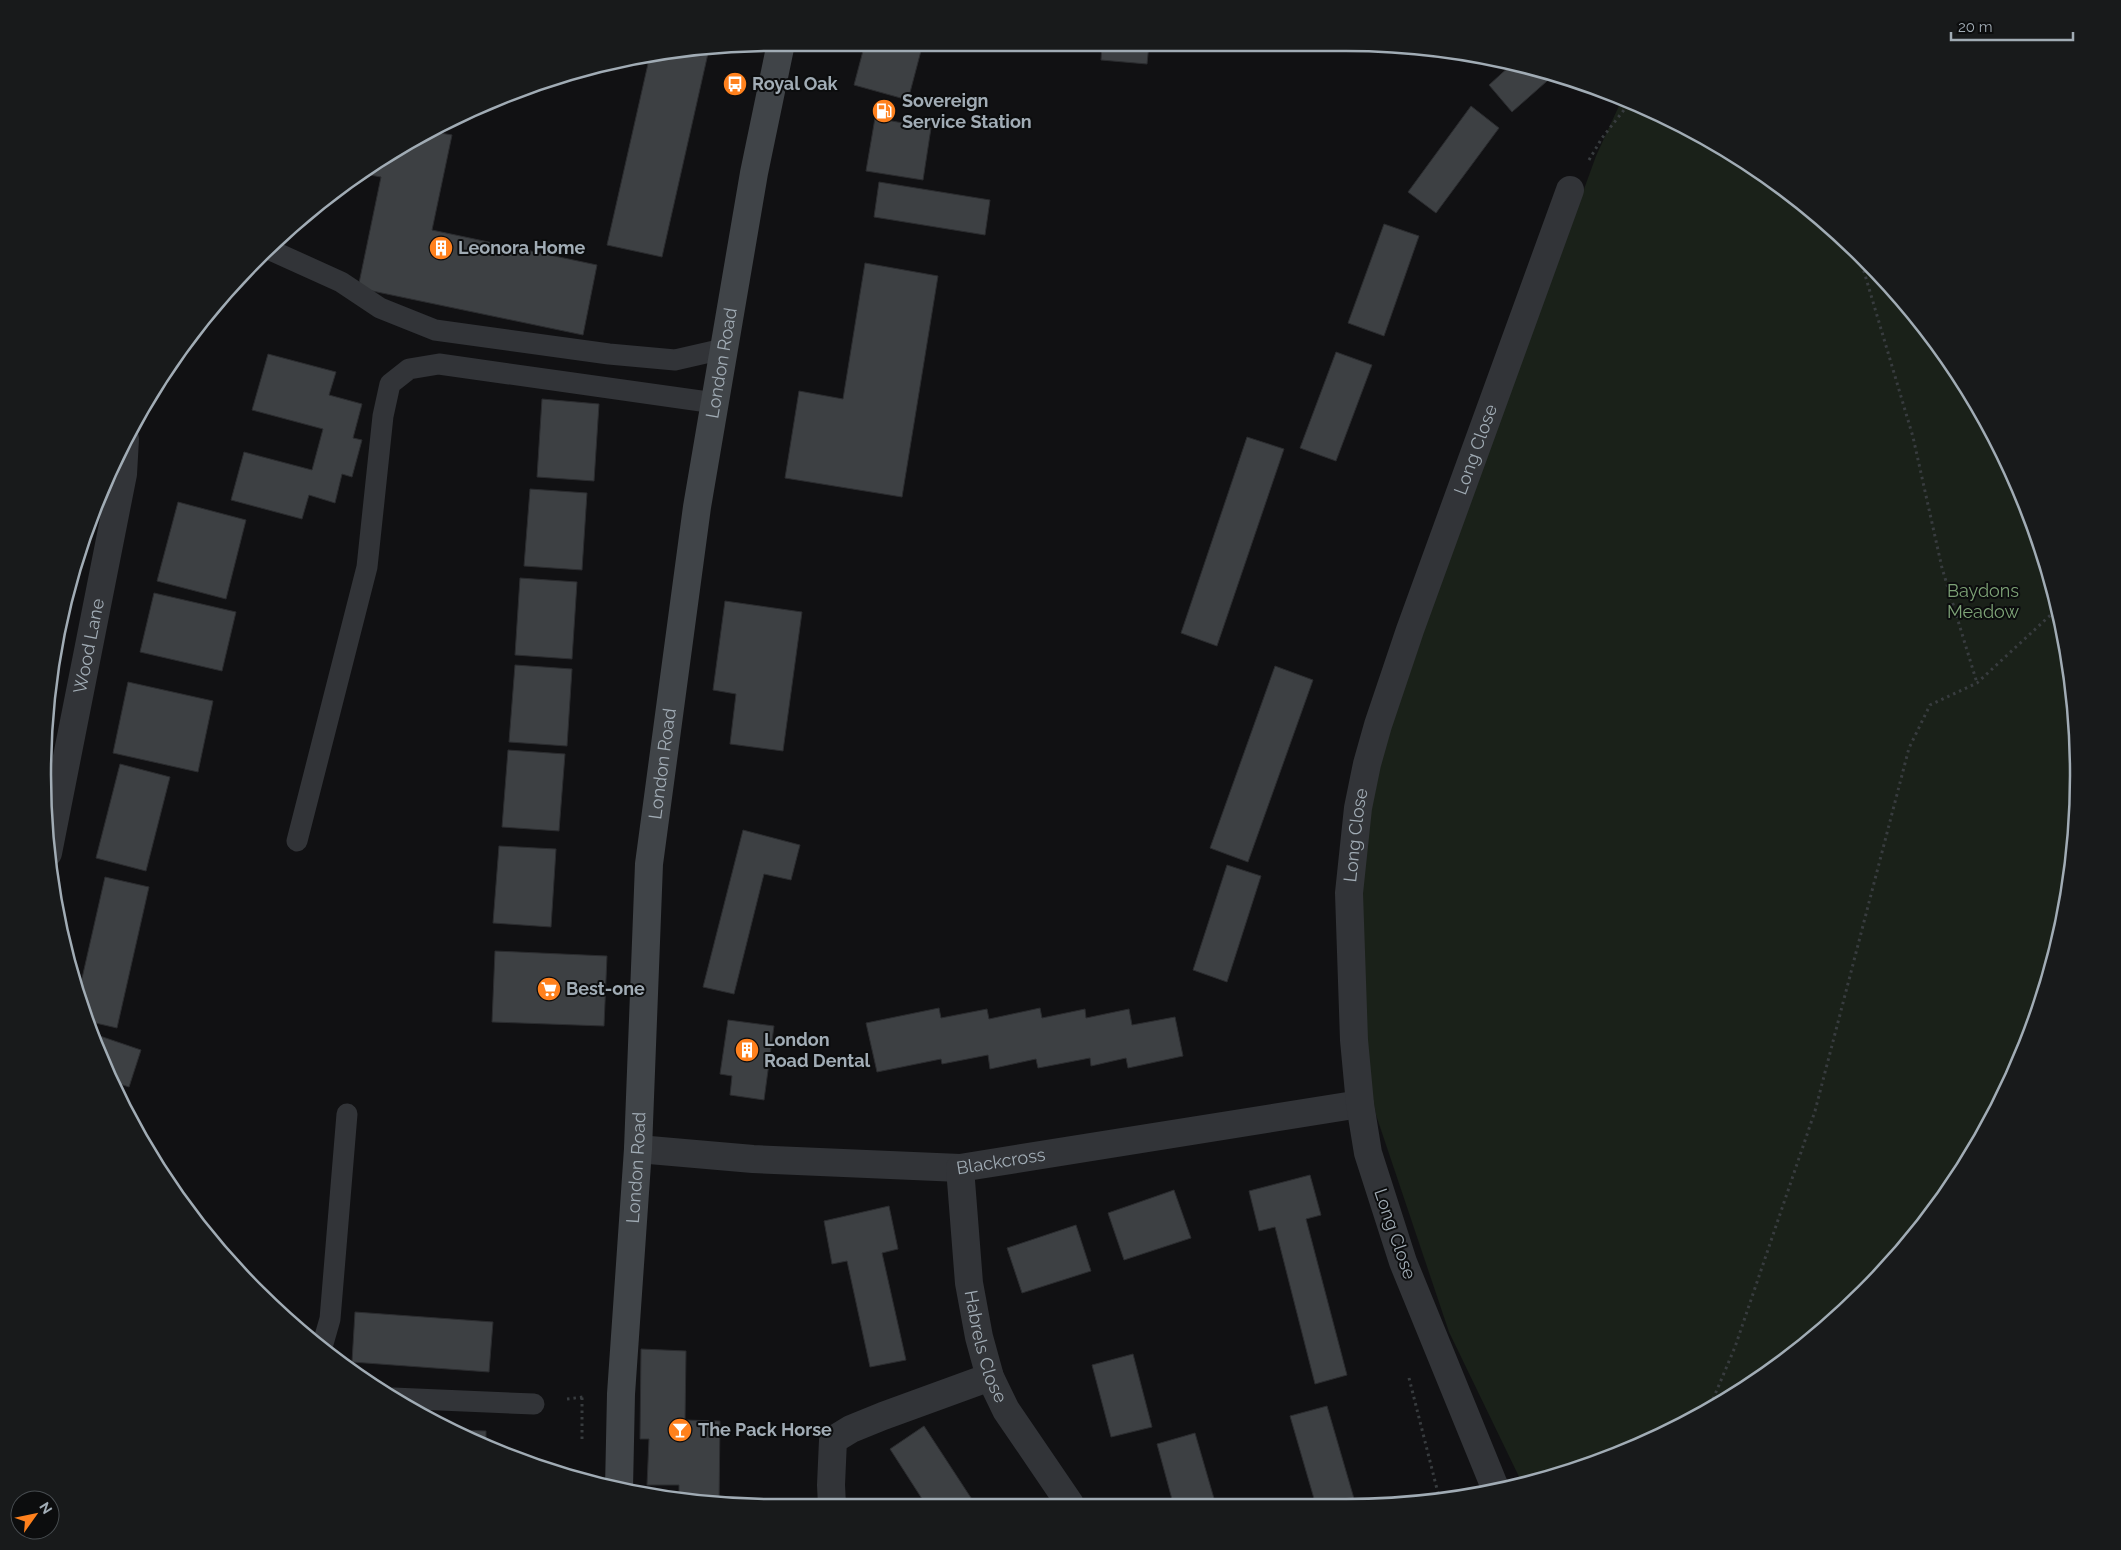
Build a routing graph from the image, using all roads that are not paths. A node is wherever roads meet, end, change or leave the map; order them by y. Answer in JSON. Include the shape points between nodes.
{"nodes":[{"id":1,"x":779,"y":51,"type":"edge"},
{"id":2,"x":1570,"y":190,"type":"road end"},
{"id":3,"x":275,"y":252,"type":"edge"},
{"id":4,"x":723,"y":349,"type":"junction"},
{"id":5,"x":715,"y":403,"type":"junction"},
{"id":6,"x":124,"y":460,"type":"edge"},
{"id":7,"x":53,"y":826,"type":"edge"},
{"id":8,"x":297,"y":841,"type":"dead end"},
{"id":9,"x":1360,"y":1104,"type":"junction"},
{"id":10,"x":347,"y":1114,"type":"dead end"},
{"id":11,"x":638,"y":1149,"type":"junction"},
{"id":12,"x":960,"y":1168,"type":"junction"},
{"id":13,"x":324,"y":1341,"type":"edge"},
{"id":14,"x":990,"y":1376,"type":"junction"},
{"id":15,"x":408,"y":1399,"type":"edge"},
{"id":16,"x":534,"y":1404,"type":"road end"},
{"id":17,"x":619,"y":1481,"type":"edge"},
{"id":18,"x":1493,"y":1483,"type":"edge"},
{"id":19,"x":832,"y":1499,"type":"edge"},
{"id":20,"x":1067,"y":1499,"type":"edge"}],
"edges":[{"from":1,"to":4,"type":"street","name":"London Road"},
{"from":2,"to":9,"type":"street","name":"Long Close","via":[[1413,621],[1366,764],[1349,893],[1351,988]]},
{"from":3,"to":4,"type":"lane","via":[[341,282],[380,308],[435,330],[675,360]]},
{"from":4,"to":5,"type":"street","name":"London Road"},
{"from":5,"to":8,"type":"lane","via":[[438,364],[409,369],[390,384],[383,416],[367,567]]},
{"from":5,"to":11,"type":"street","name":"London Road","via":[[697,507],[649,864]]},
{"from":6,"to":7,"type":"street","name":"Wood Lane"},
{"from":9,"to":12,"type":"street","name":"Blackcross"},
{"from":9,"to":18,"type":"street","name":"Long Close","via":[[1368,1153],[1402,1262]]},
{"from":10,"to":13,"type":"lane","via":[[330,1319]]},
{"from":11,"to":12,"type":"street","name":"Blackcross","via":[[752,1159]]},
{"from":11,"to":17,"type":"street","name":"London Road","via":[[621,1394]]},
{"from":12,"to":14,"type":"street","name":"Habrels Close","via":[[969,1283]]},
{"from":14,"to":19,"type":"street","via":[[851,1429],[833,1440]]},
{"from":14,"to":20,"type":"street","name":"Habrels Close","via":[[1006,1410]]},
{"from":15,"to":16,"type":"lane"}]}
